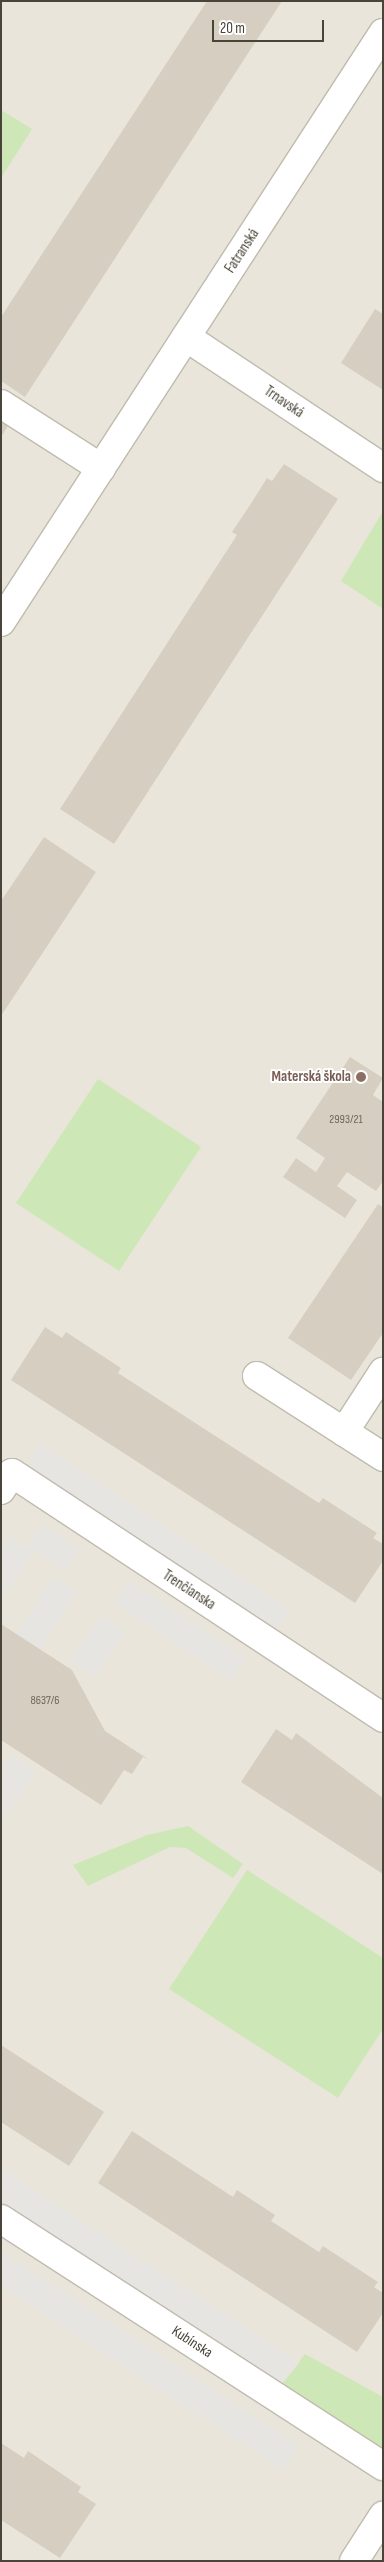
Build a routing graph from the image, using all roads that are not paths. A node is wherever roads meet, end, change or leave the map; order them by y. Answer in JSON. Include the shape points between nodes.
{"nodes":[{"id":1,"x":383,"y":33,"type":"edge"},
{"id":2,"x":186,"y":337,"type":"junction"},
{"id":3,"x":1,"y":404,"type":"edge"},
{"id":4,"x":101,"y":468,"type":"junction"},
{"id":5,"x":383,"y":468,"type":"edge"},
{"id":6,"x":1,"y":622,"type":"edge"},
{"id":7,"x":383,"y":1372,"type":"edge"},
{"id":8,"x":257,"y":1376,"type":"dead end"},
{"id":9,"x":344,"y":1432,"type":"junction"},
{"id":10,"x":383,"y":1457,"type":"edge"},
{"id":11,"x":1,"y":1490,"type":"edge"},
{"id":12,"x":383,"y":1718,"type":"edge"},
{"id":13,"x":1,"y":2219,"type":"edge"},
{"id":14,"x":383,"y":2466,"type":"edge"},
{"id":15,"x":383,"y":2516,"type":"edge"},
{"id":16,"x":354,"y":2561,"type":"edge"}],
"edges":[{"from":1,"to":2,"type":"street","name":"Fatranská"},
{"from":2,"to":4,"type":"street","name":"Fatranská"},
{"from":2,"to":5,"type":"street","name":"Trnavská"},
{"from":3,"to":4,"type":"street"},
{"from":4,"to":6,"type":"street","name":"Fatranská"},
{"from":7,"to":9,"type":"street"},
{"from":8,"to":9,"type":"street"},
{"from":9,"to":10,"type":"street"},
{"from":11,"to":12,"type":"street","name":"Trenčianska","via":[[12,1473]]},
{"from":13,"to":14,"type":"street","name":"Kubínska"},
{"from":15,"to":16,"type":"street"}]}
